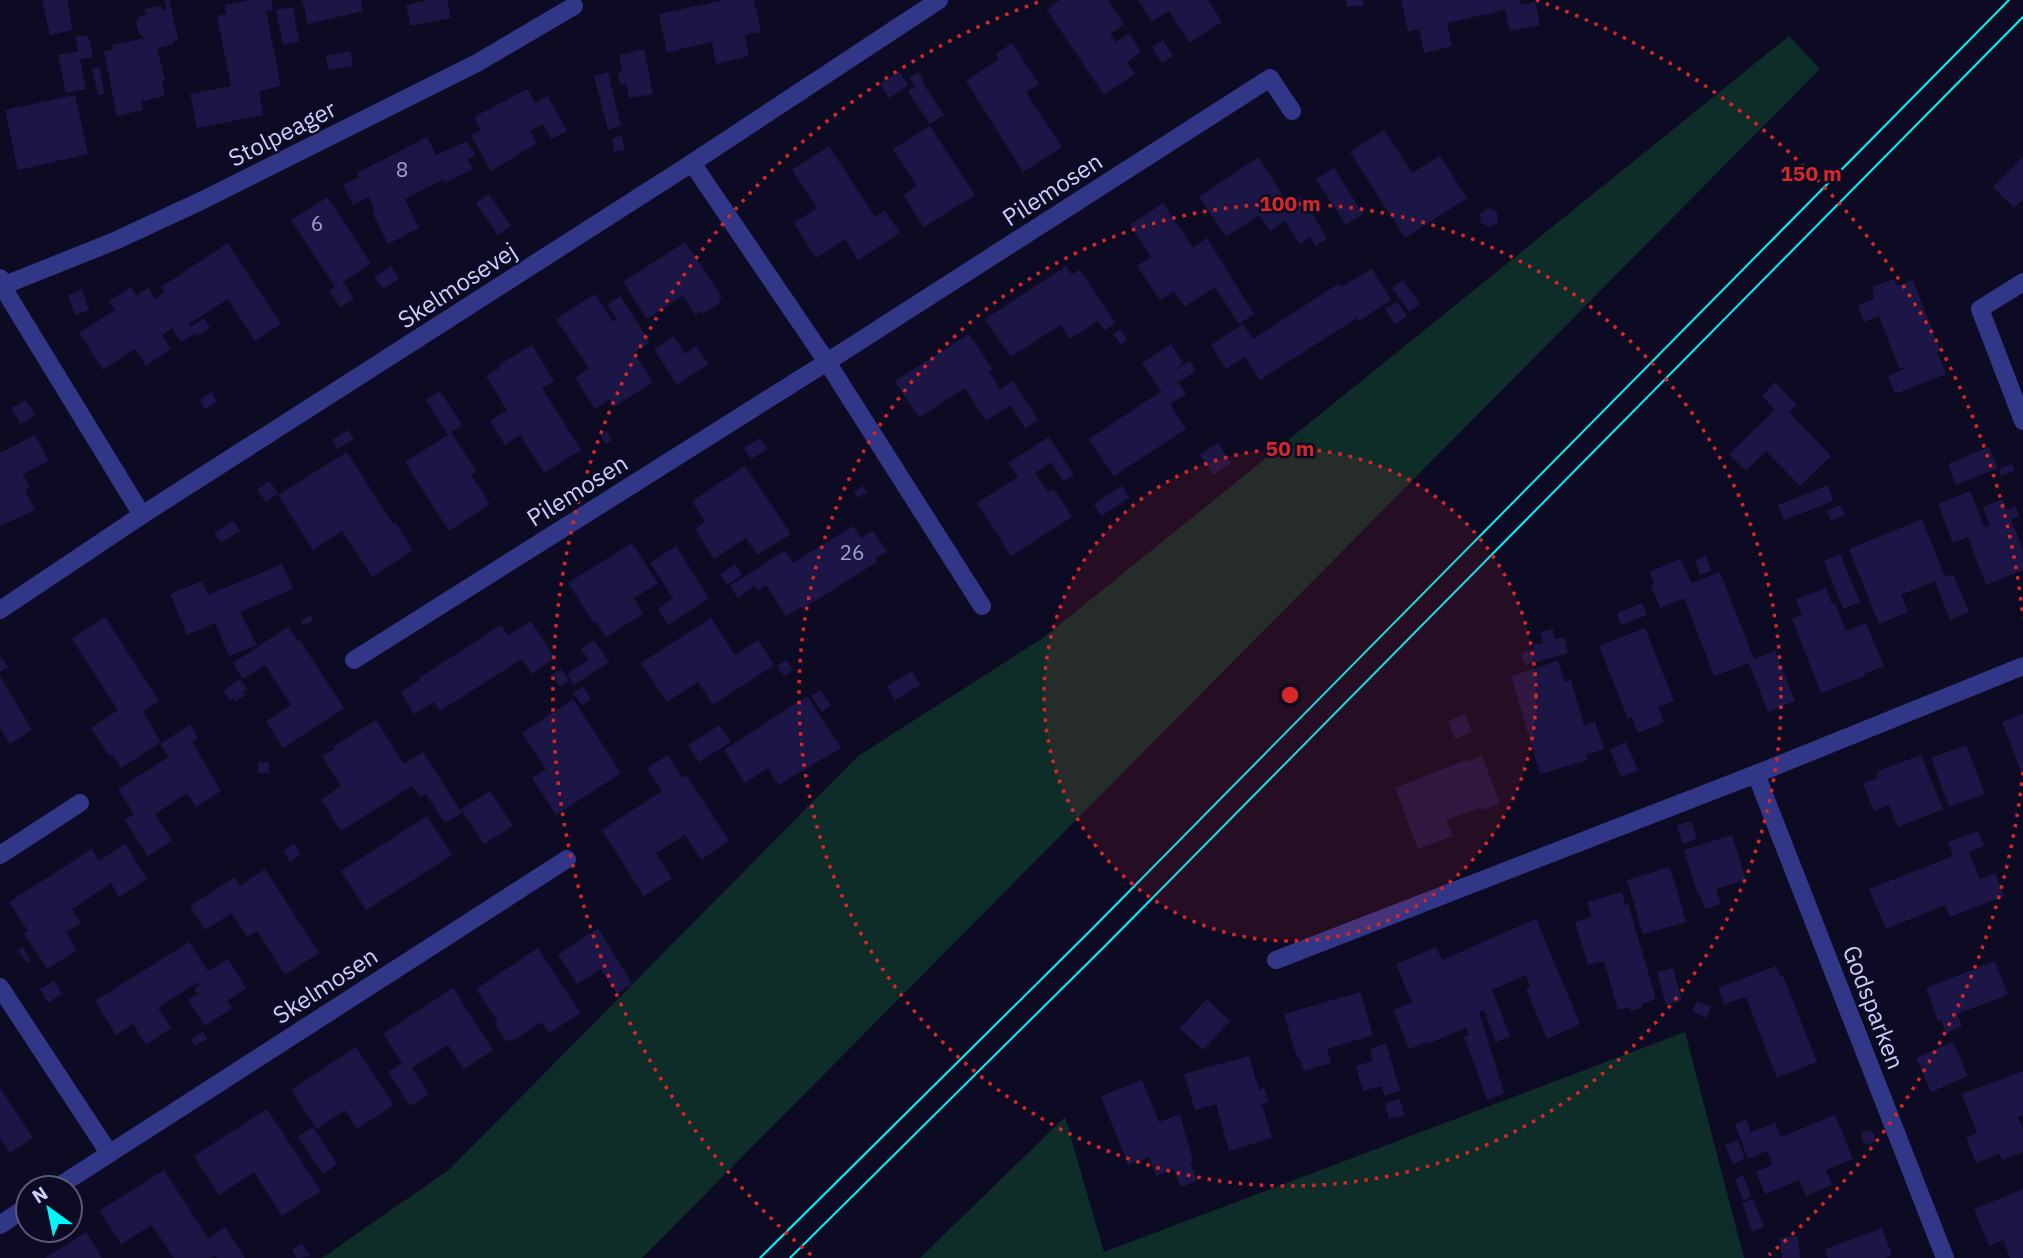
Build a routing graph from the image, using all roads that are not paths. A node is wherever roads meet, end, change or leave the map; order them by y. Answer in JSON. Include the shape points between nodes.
{"nodes":[{"id":1,"x":939,"y":0,"type":"edge"},
{"id":2,"x":574,"y":6,"type":"dead end"},
{"id":3,"x":1292,"y":111,"type":"dead end"},
{"id":4,"x":692,"y":163,"type":"junction"},
{"id":5,"x":2023,"y":282,"type":"edge"},
{"id":6,"x":1,"y":284,"type":"edge"},
{"id":7,"x":827,"y":362,"type":"junction"},
{"id":8,"x":2023,"y":421,"type":"edge"},
{"id":9,"x":142,"y":515,"type":"junction"},
{"id":10,"x":982,"y":606,"type":"dead end"},
{"id":11,"x":0,"y":610,"type":"edge"},
{"id":12,"x":354,"y":660,"type":"dead end"},
{"id":13,"x":2023,"y":666,"type":"edge"},
{"id":14,"x":1756,"y":774,"type":"junction"},
{"id":15,"x":80,"y":803,"type":"dead end"},
{"id":16,"x":0,"y":856,"type":"edge"},
{"id":17,"x":567,"y":859,"type":"dead end"},
{"id":18,"x":1276,"y":960,"type":"dead end"},
{"id":19,"x":0,"y":987,"type":"edge"},
{"id":20,"x":109,"y":1153,"type":"junction"},
{"id":21,"x":77,"y":1174,"type":"edge"},
{"id":22,"x":1945,"y":1258,"type":"edge"}],
"edges":[{"from":1,"to":4,"type":"street","name":"Skelmosevej"},
{"from":2,"to":6,"type":"street","name":"Stolpeager","via":[[477,63],[203,200],[117,240]]},
{"from":3,"to":7,"type":"street","name":"Pilemosen","via":[[1270,78]]},
{"from":4,"to":7,"type":"street"},
{"from":4,"to":9,"type":"street","name":"Skelmosevej"},
{"from":5,"to":8,"type":"street","via":[[1980,309]]},
{"from":6,"to":9,"type":"street","name":"Stolpeager"},
{"from":7,"to":10,"type":"street"},
{"from":7,"to":12,"type":"street","name":"Pilemosen"},
{"from":9,"to":11,"type":"street","name":"Skelmosevej"},
{"from":13,"to":14,"type":"street"},
{"from":14,"to":18,"type":"street"},
{"from":14,"to":22,"type":"street","name":"Godsparken"},
{"from":15,"to":16,"type":"street"},
{"from":17,"to":20,"type":"street","name":"Skelmosen"},
{"from":19,"to":20,"type":"street"},
{"from":20,"to":21,"type":"street","name":"Skelmosen"}]}
